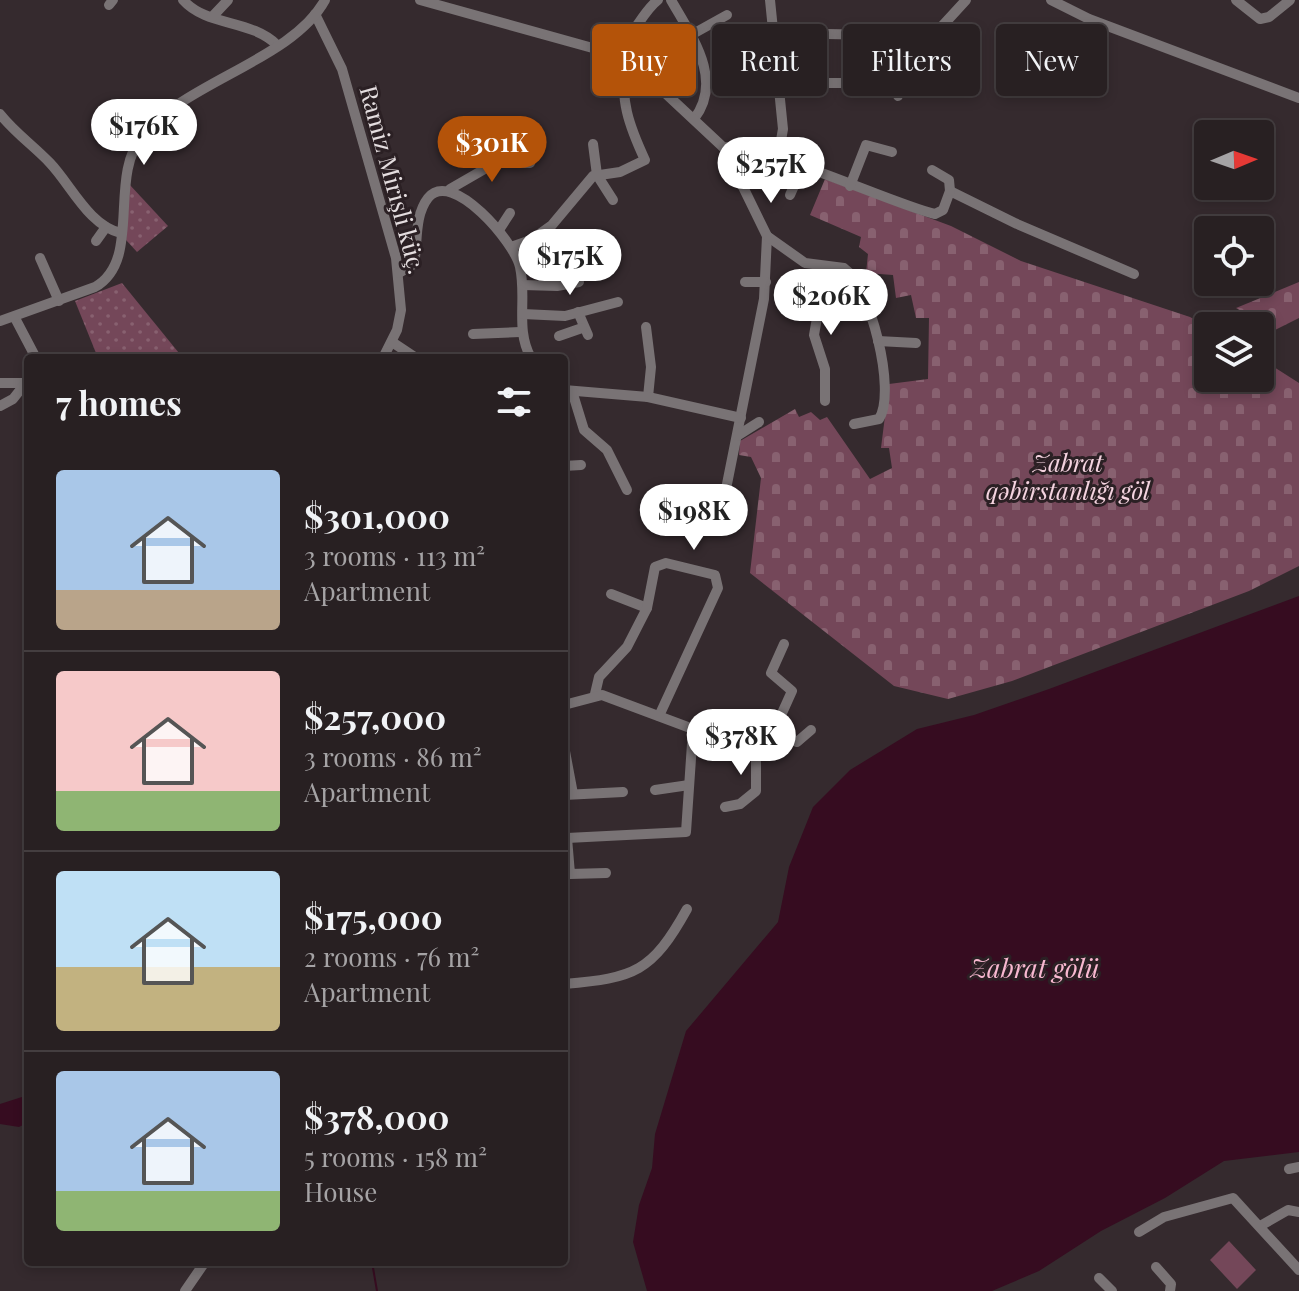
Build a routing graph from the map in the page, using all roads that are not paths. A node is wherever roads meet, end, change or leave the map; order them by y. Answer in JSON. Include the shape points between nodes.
{"nodes":[{"id":1,"x":183,"y":0,"type":"edge"},
{"id":2,"x":228,"y":0,"type":"edge"},
{"id":3,"x":325,"y":0,"type":"edge"},
{"id":4,"x":420,"y":0,"type":"edge"},
{"id":5,"x":658,"y":0,"type":"edge"},
{"id":6,"x":671,"y":0,"type":"edge"},
{"id":7,"x":770,"y":0,"type":"edge"},
{"id":8,"x":966,"y":0,"type":"edge"},
{"id":9,"x":1051,"y":0,"type":"edge"},
{"id":10,"x":1236,"y":0,"type":"edge"},
{"id":11,"x":1290,"y":0,"type":"edge"},
{"id":12,"x":315,"y":14,"type":"junction"},
{"id":13,"x":727,"y":15,"type":"dead end"},
{"id":14,"x":212,"y":17,"type":"junction"},
{"id":15,"x":635,"y":24,"type":"edge"},
{"id":16,"x":685,"y":24,"type":"edge"},
{"id":17,"x":773,"y":24,"type":"edge"},
{"id":18,"x":944,"y":24,"type":"edge"},
{"id":19,"x":696,"y":32,"type":"edge"},
{"id":20,"x":277,"y":45,"type":"junction"},
{"id":21,"x":696,"y":48,"type":"edge"},
{"id":22,"x":592,"y":49,"type":"edge"},
{"id":23,"x":626,"y":96,"type":"edge"},
{"id":24,"x":668,"y":96,"type":"edge"},
{"id":25,"x":781,"y":96,"type":"edge"},
{"id":26,"x":1299,"y":98,"type":"edge"},
{"id":27,"x":0,"y":114,"type":"edge"},
{"id":28,"x":694,"y":119,"type":"junction"},
{"id":29,"x":593,"y":144,"type":"dead end"},
{"id":30,"x":724,"y":148,"type":"junction"},
{"id":31,"x":892,"y":152,"type":"dead end"},
{"id":32,"x":778,"y":157,"type":"junction"},
{"id":33,"x":530,"y":163,"type":"dead end"},
{"id":34,"x":802,"y":168,"type":"junction"},
{"id":35,"x":932,"y":170,"type":"dead end"},
{"id":36,"x":597,"y":175,"type":"junction"},
{"id":37,"x":850,"y":186,"type":"junction"},
{"id":38,"x":450,"y":189,"type":"junction"},
{"id":39,"x":950,"y":191,"type":"junction"},
{"id":40,"x":790,"y":195,"type":"dead end"},
{"id":41,"x":613,"y":200,"type":"dead end"},
{"id":42,"x":510,"y":213,"type":"dead end"},
{"id":43,"x":106,"y":227,"type":"junction"},
{"id":44,"x":499,"y":230,"type":"junction"},
{"id":45,"x":121,"y":233,"type":"junction"},
{"id":46,"x":767,"y":236,"type":"junction"},
{"id":47,"x":96,"y":241,"type":"dead end"},
{"id":48,"x":511,"y":247,"type":"junction"},
{"id":49,"x":40,"y":258,"type":"dead end"},
{"id":50,"x":826,"y":267,"type":"junction"},
{"id":51,"x":399,"y":273,"type":"junction"},
{"id":52,"x":1134,"y":274,"type":"dead end"},
{"id":53,"x":579,"y":282,"type":"dead end"},
{"id":54,"x":745,"y":282,"type":"dead end"},
{"id":55,"x":766,"y":282,"type":"junction"},
{"id":56,"x":523,"y":285,"type":"junction"},
{"id":57,"x":59,"y":301,"type":"junction"},
{"id":58,"x":618,"y":302,"type":"dead end"},
{"id":59,"x":578,"y":312,"type":"junction"},
{"id":60,"x":523,"y":314,"type":"junction"},
{"id":61,"x":15,"y":318,"type":"junction"},
{"id":62,"x":0,"y":321,"type":"edge"},
{"id":63,"x":646,"y":327,"type":"dead end"},
{"id":64,"x":520,"y":332,"type":"junction"},
{"id":65,"x":473,"y":334,"type":"dead end"},
{"id":66,"x":559,"y":336,"type":"dead end"},
{"id":67,"x":878,"y":341,"type":"junction"},
{"id":68,"x":392,"y":342,"type":"junction"},
{"id":69,"x":916,"y":343,"type":"dead end"},
{"id":70,"x":34,"y":354,"type":"edge"},
{"id":71,"x":385,"y":354,"type":"edge"},
{"id":72,"x":410,"y":354,"type":"edge"},
{"id":73,"x":529,"y":354,"type":"edge"},
{"id":74,"x":24,"y":382,"type":"edge"},
{"id":75,"x":0,"y":383,"type":"edge"},
{"id":76,"x":24,"y":385,"type":"edge"},
{"id":77,"x":568,"y":391,"type":"edge"},
{"id":78,"x":648,"y":397,"type":"junction"},
{"id":79,"x":825,"y":401,"type":"dead end"},
{"id":80,"x":0,"y":406,"type":"edge"},
{"id":81,"x":741,"y":418,"type":"junction"},
{"id":82,"x":759,"y":422,"type":"dead end"},
{"id":83,"x":854,"y":424,"type":"dead end"},
{"id":84,"x":737,"y":436,"type":"junction"},
{"id":85,"x":581,"y":465,"type":"dead end"},
{"id":86,"x":568,"y":466,"type":"edge"},
{"id":87,"x":627,"y":490,"type":"dead end"},
{"id":88,"x":718,"y":529,"type":"dead end"},
{"id":89,"x":611,"y":594,"type":"dead end"},
{"id":90,"x":647,"y":608,"type":"junction"},
{"id":91,"x":784,"y":644,"type":"dead end"},
{"id":92,"x":595,"y":694,"type":"junction"},
{"id":93,"x":568,"y":704,"type":"edge"},
{"id":94,"x":659,"y":716,"type":"junction"},
{"id":95,"x":693,"y":729,"type":"junction"},
{"id":96,"x":774,"y":730,"type":"junction"},
{"id":97,"x":811,"y":730,"type":"dead end"},
{"id":98,"x":756,"y":751,"type":"junction"},
{"id":99,"x":689,"y":785,"type":"junction"},
{"id":100,"x":655,"y":790,"type":"dead end"},
{"id":101,"x":623,"y":792,"type":"dead end"},
{"id":102,"x":568,"y":795,"type":"edge"},
{"id":103,"x":725,"y":807,"type":"dead end"},
{"id":104,"x":568,"y":838,"type":"edge"},
{"id":105,"x":568,"y":850,"type":"edge"},
{"id":106,"x":606,"y":873,"type":"dead end"},
{"id":107,"x":687,"y":909,"type":"dead end"},
{"id":108,"x":568,"y":983,"type":"edge"},
{"id":109,"x":1299,"y":1212,"type":"edge"},
{"id":110,"x":1260,"y":1226,"type":"junction"},
{"id":111,"x":1139,"y":1232,"type":"dead end"},
{"id":112,"x":202,"y":1266,"type":"edge"},
{"id":113,"x":1156,"y":1267,"type":"dead end"},
{"id":114,"x":1299,"y":1270,"type":"edge"},
{"id":115,"x":1099,"y":1278,"type":"dead end"},
{"id":116,"x":185,"y":1291,"type":"edge"},
{"id":117,"x":1112,"y":1291,"type":"edge"},
{"id":118,"x":1170,"y":1291,"type":"edge"}],
"edges":[{"from":1,"to":14,"type":"street"},
{"from":2,"to":14,"type":"street"},
{"from":3,"to":12,"type":"street"},
{"from":4,"to":22,"type":"street"},
{"from":5,"to":15,"type":"street"},
{"from":6,"to":16,"type":"street"},
{"from":7,"to":17,"type":"street"},
{"from":8,"to":18,"type":"street"},
{"from":9,"to":26,"type":"street"},
{"from":10,"to":11,"type":"street","via":[[1260,19]]},
{"from":12,"to":20,"type":"street"},
{"from":12,"to":51,"type":"street","name":"Ramiz Mirişli küç.","via":[[342,69]]},
{"from":13,"to":19,"type":"street"},
{"from":14,"to":20,"type":"street","via":[[258,31]]},
{"from":20,"to":45,"type":"street","via":[[179,105],[142,136],[127,163]]},
{"from":21,"to":28,"type":"street","via":[[709,93]]},
{"from":23,"to":36,"type":"street","via":[[645,160]]},
{"from":24,"to":28,"type":"street"},
{"from":25,"to":32,"type":"street","via":[[783,140]]},
{"from":27,"to":43,"type":"street"},
{"from":28,"to":30,"type":"street"},
{"from":29,"to":36,"type":"street"},
{"from":30,"to":32,"type":"street","via":[[735,145]]},
{"from":30,"to":46,"type":"street"},
{"from":31,"to":37,"type":"street","via":[[866,145]]},
{"from":32,"to":34,"type":"street"},
{"from":33,"to":38,"type":"street","via":[[495,163]]},
{"from":34,"to":37,"type":"street"},
{"from":34,"to":40,"type":"street"},
{"from":35,"to":39,"type":"street","via":[[949,180]]},
{"from":36,"to":41,"type":"street"},
{"from":36,"to":48,"type":"street","via":[[552,225]]},
{"from":37,"to":39,"type":"street","via":[[935,214],[943,210]]},
{"from":38,"to":44,"type":"street"},
{"from":38,"to":51,"type":"street","via":[[428,198],[414,264]]},
{"from":39,"to":52,"type":"street"},
{"from":42,"to":44,"type":"street"},
{"from":43,"to":45,"type":"street"},
{"from":43,"to":47,"type":"street"},
{"from":44,"to":48,"type":"street"},
{"from":45,"to":57,"type":"street","via":[[118,261],[109,278]]},
{"from":46,"to":50,"type":"street","via":[[805,263]]},
{"from":46,"to":55,"type":"street"},
{"from":48,"to":56,"type":"street"},
{"from":49,"to":57,"type":"street"},
{"from":50,"to":67,"type":"street","via":[[844,268],[857,281]]},
{"from":50,"to":79,"type":"street","via":[[814,335],[825,369]]},
{"from":51,"to":68,"type":"street","name":"Ramiz Mirişli küç.","via":[[401,310]]},
{"from":53,"to":56,"type":"street"},
{"from":54,"to":55,"type":"street"},
{"from":55,"to":81,"type":"street"},
{"from":56,"to":60,"type":"street"},
{"from":57,"to":61,"type":"street"},
{"from":58,"to":59,"type":"street"},
{"from":59,"to":60,"type":"street","via":[[551,317]]},
{"from":59,"to":66,"type":"street","via":[[585,332]]},
{"from":60,"to":64,"type":"street"},
{"from":61,"to":62,"type":"street"},
{"from":61,"to":70,"type":"street"},
{"from":63,"to":78,"type":"street"},
{"from":64,"to":65,"type":"street"},
{"from":64,"to":73,"type":"street"},
{"from":67,"to":69,"type":"street"},
{"from":67,"to":83,"type":"street","via":[[885,381],[883,414]]},
{"from":68,"to":71,"type":"street","name":"Ramiz Mirişli küç."},
{"from":68,"to":72,"type":"street"},
{"from":74,"to":75,"type":"street"},
{"from":76,"to":80,"type":"street"},
{"from":77,"to":78,"type":"street"},
{"from":77,"to":87,"type":"street","via":[[584,430],[607,450]]},
{"from":78,"to":81,"type":"street"},
{"from":81,"to":84,"type":"street"},
{"from":82,"to":84,"type":"street"},
{"from":84,"to":88,"type":"street"},
{"from":85,"to":86,"type":"street"},
{"from":89,"to":90,"type":"street"},
{"from":90,"to":92,"type":"street","via":[[627,647],[599,677]]},
{"from":90,"to":94,"type":"street","via":[[655,567],[666,563],[718,580]]},
{"from":91,"to":96,"type":"street","via":[[771,673],[792,691]]},
{"from":92,"to":93,"type":"street"},
{"from":92,"to":94,"type":"street"},
{"from":94,"to":95,"type":"street"},
{"from":95,"to":98,"type":"street"},
{"from":95,"to":99,"type":"street"},
{"from":96,"to":97,"type":"street","via":[[797,742]]},
{"from":96,"to":98,"type":"street","via":[[769,742]]},
{"from":98,"to":103,"type":"street","via":[[756,791],[740,804]]},
{"from":99,"to":100,"type":"street"},
{"from":99,"to":104,"type":"street","via":[[686,832]]},
{"from":101,"to":102,"type":"street"},
{"from":105,"to":106,"type":"street","via":[[570,874]]},
{"from":107,"to":108,"type":"street","via":[[663,950],[645,966]]},
{"from":109,"to":110,"type":"street","via":[[1288,1210]]},
{"from":110,"to":111,"type":"street","via":[[1238,1200],[1226,1198],[1157,1220]]},
{"from":110,"to":114,"type":"street"},
{"from":112,"to":116,"type":"street"},
{"from":113,"to":118,"type":"street","via":[[1171,1284]]},
{"from":115,"to":117,"type":"street"}]}
